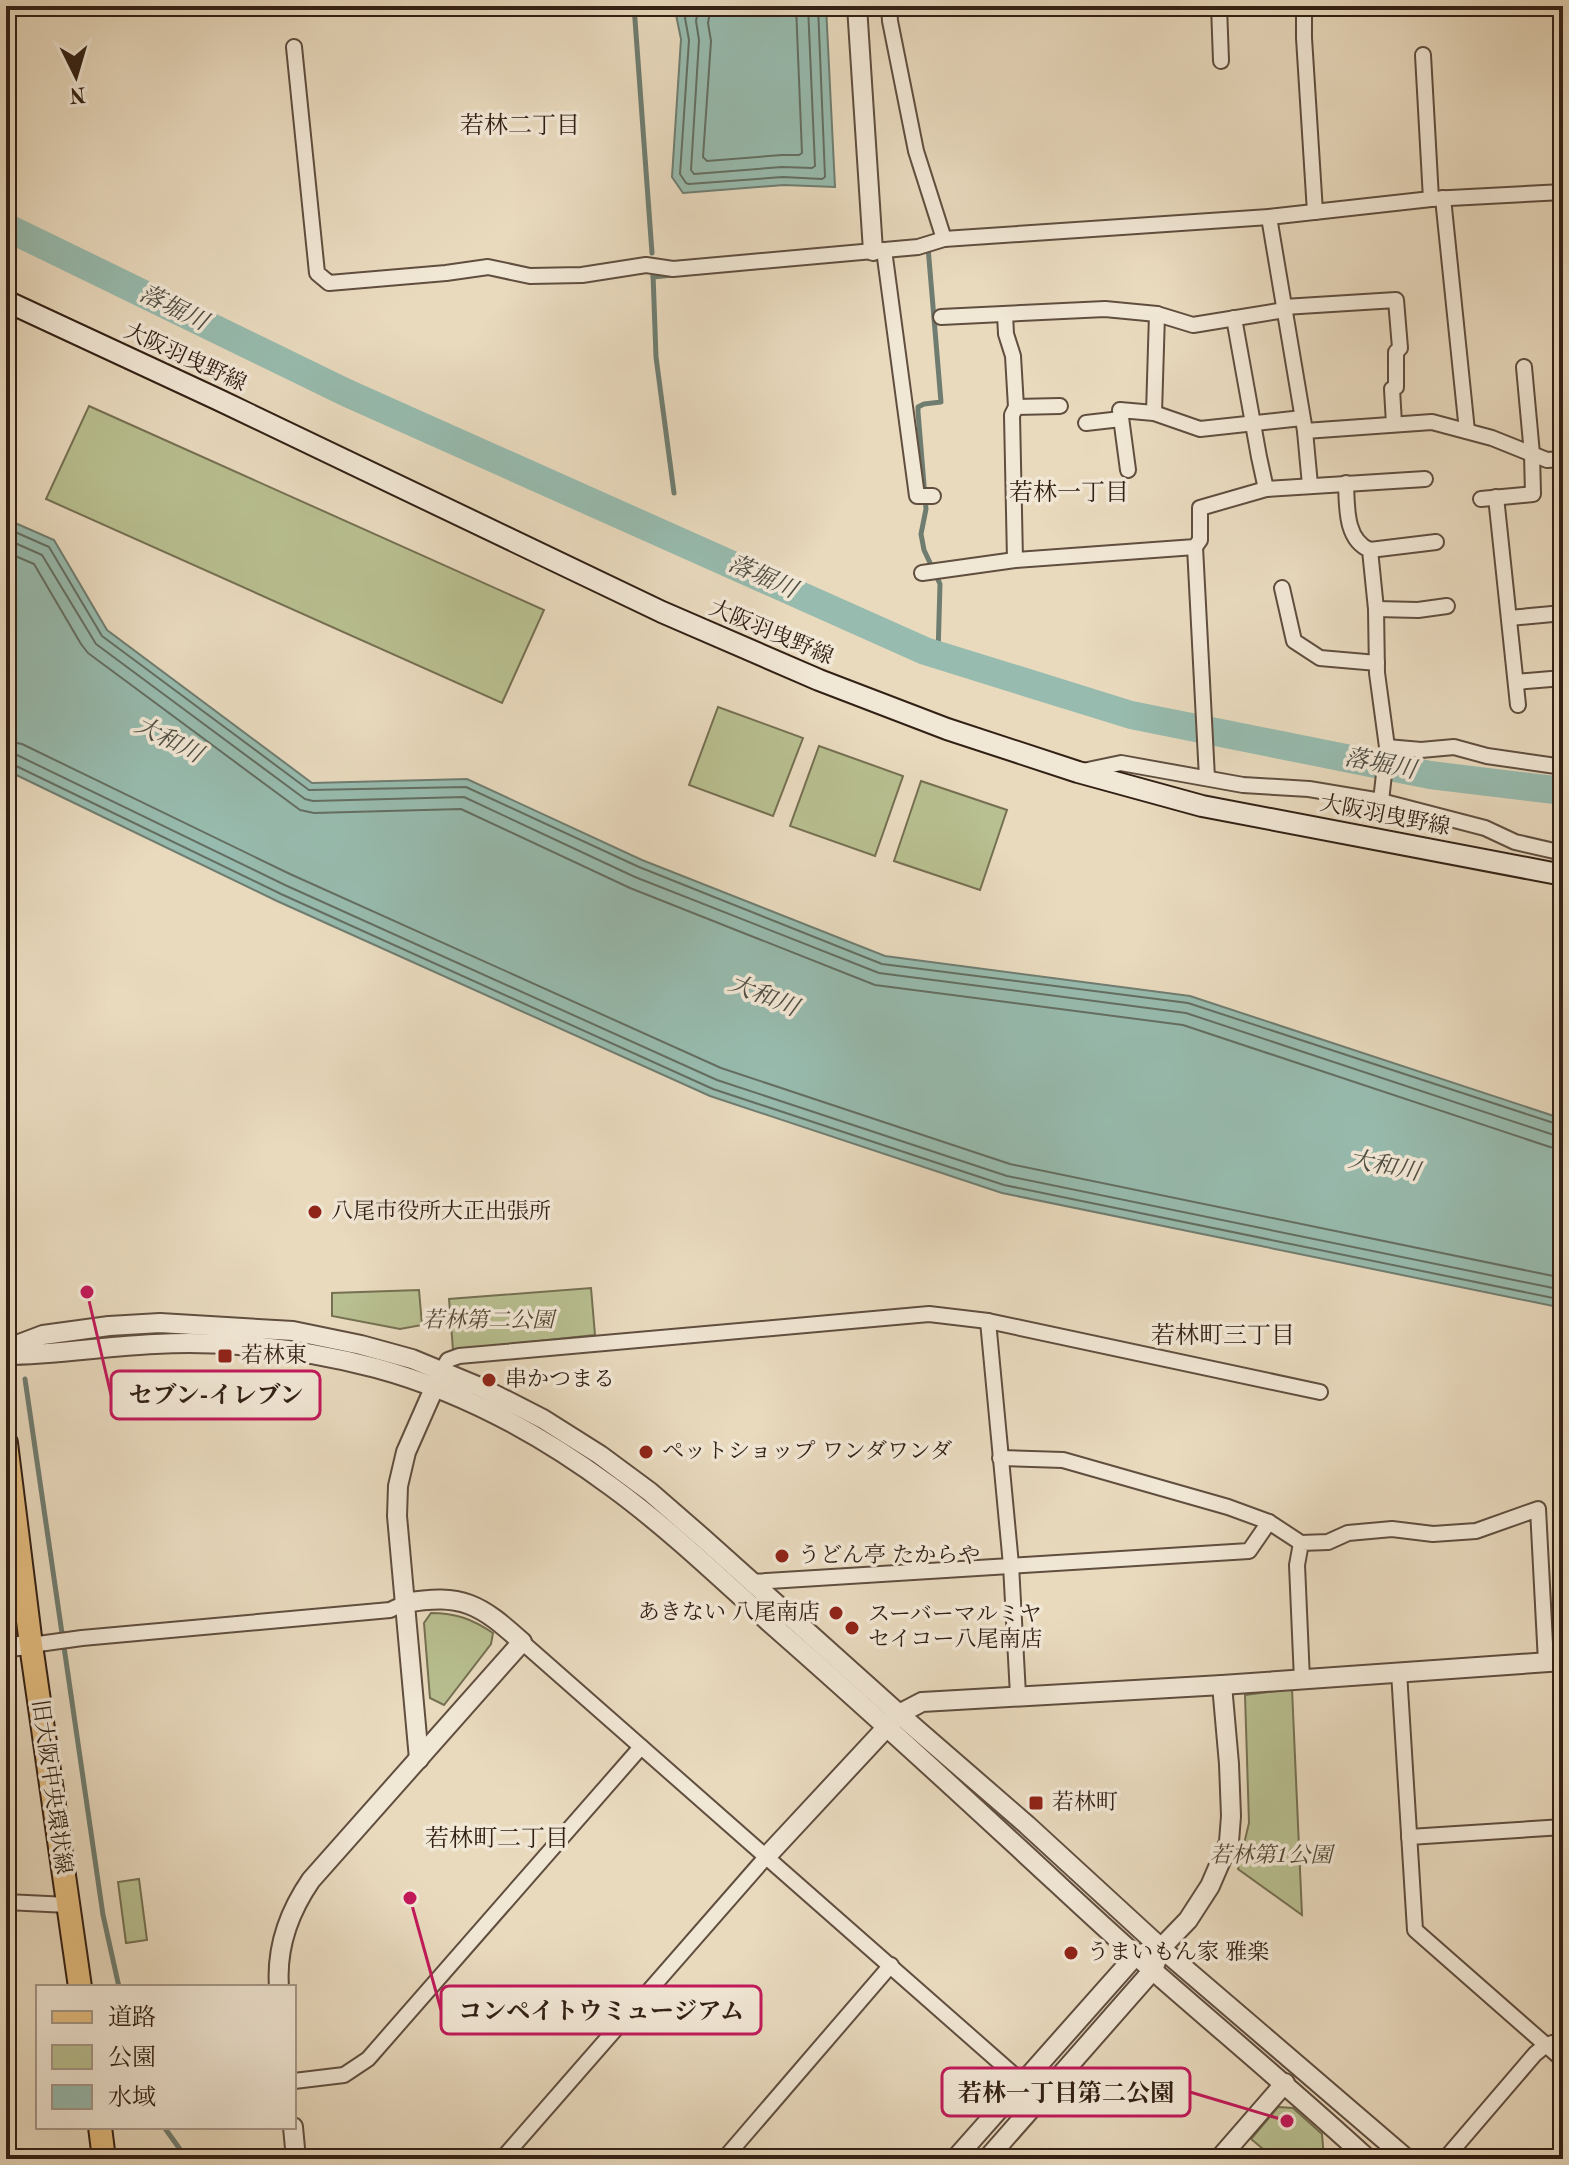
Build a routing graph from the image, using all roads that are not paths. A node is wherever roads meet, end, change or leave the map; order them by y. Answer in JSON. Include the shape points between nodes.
{"nodes":[{"id":1,"x":857,"y":6,"type":"edge"},
{"id":2,"x":889,"y":6,"type":"edge"},
{"id":3,"x":1219,"y":6,"type":"edge"},
{"id":4,"x":1304,"y":6,"type":"edge"},
{"id":5,"x":294,"y":47,"type":"dead end"},
{"id":6,"x":1423,"y":55,"type":"dead end"},
{"id":7,"x":1221,"y":61,"type":"dead end"},
{"id":8,"x":1563,"y":192,"type":"edge"},
{"id":9,"x":1437,"y":198,"type":"junction"},
{"id":10,"x":1315,"y":212,"type":"junction"},
{"id":11,"x":1269,"y":217,"type":"junction"},
{"id":12,"x":944,"y":239,"type":"junction"},
{"id":13,"x":879,"y":251,"type":"junction"},
{"id":14,"x":6,"y":301,"type":"edge"},
{"id":15,"x":1285,"y":308,"type":"junction"},
{"id":16,"x":1005,"y":314,"type":"junction"},
{"id":17,"x":1157,"y":314,"type":"junction"},
{"id":18,"x":941,"y":317,"type":"dead end"},
{"id":19,"x":1234,"y":318,"type":"junction"},
{"id":20,"x":1524,"y":367,"type":"dead end"},
{"id":21,"x":1060,"y":406,"type":"dead end"},
{"id":22,"x":1016,"y":407,"type":"junction"},
{"id":23,"x":1154,"y":413,"type":"junction"},
{"id":24,"x":1121,"y":419,"type":"junction"},
{"id":25,"x":1253,"y":422,"type":"junction"},
{"id":26,"x":1086,"y":423,"type":"dead end"},
{"id":27,"x":1304,"y":424,"type":"junction"},
{"id":28,"x":1394,"y":424,"type":"junction"},
{"id":29,"x":1467,"y":431,"type":"junction"},
{"id":30,"x":1532,"y":454,"type":"junction"},
{"id":31,"x":1563,"y":459,"type":"edge"},
{"id":32,"x":1128,"y":470,"type":"dead end"},
{"id":33,"x":1425,"y":479,"type":"dead end"},
{"id":34,"x":1346,"y":483,"type":"junction"},
{"id":35,"x":1310,"y":485,"type":"junction"},
{"id":36,"x":1266,"y":489,"type":"junction"},
{"id":37,"x":933,"y":496,"type":"dead end"},
{"id":38,"x":1436,"y":542,"type":"dead end"},
{"id":39,"x":1195,"y":547,"type":"junction"},
{"id":40,"x":1370,"y":550,"type":"junction"},
{"id":41,"x":1015,"y":560,"type":"junction"},
{"id":42,"x":924,"y":572,"type":"dead end"},
{"id":43,"x":1282,"y":588,"type":"dead end"},
{"id":44,"x":1447,"y":606,"type":"dead end"},
{"id":45,"x":1376,"y":609,"type":"junction"},
{"id":46,"x":1563,"y":613,"type":"edge"},
{"id":47,"x":1509,"y":618,"type":"junction"},
{"id":48,"x":1377,"y":663,"type":"junction"},
{"id":49,"x":1563,"y":678,"type":"edge"},
{"id":50,"x":1516,"y":682,"type":"junction"},
{"id":51,"x":1518,"y":705,"type":"dead end"},
{"id":52,"x":1387,"y":747,"type":"junction"},
{"id":53,"x":1563,"y":767,"type":"edge"},
{"id":54,"x":1078,"y":772,"type":"junction"},
{"id":55,"x":1207,"y":778,"type":"junction"},
{"id":56,"x":1381,"y":801,"type":"junction"},
{"id":57,"x":1563,"y":853,"type":"edge"},
{"id":58,"x":1563,"y":875,"type":"edge"},
{"id":59,"x":988,"y":1321,"type":"junction"},
{"id":60,"x":6,"y":1352,"type":"edge"},
{"id":61,"x":438,"y":1379,"type":"junction"},
{"id":62,"x":1320,"y":1392,"type":"dead end"},
{"id":63,"x":6,"y":1443,"type":"edge"},
{"id":64,"x":1000,"y":1458,"type":"junction"},
{"id":65,"x":1269,"y":1522,"type":"junction"},
{"id":66,"x":1301,"y":1543,"type":"junction"},
{"id":67,"x":1011,"y":1565,"type":"junction"},
{"id":68,"x":752,"y":1582,"type":"junction"},
{"id":69,"x":405,"y":1603,"type":"junction"},
{"id":70,"x":522,"y":1642,"type":"junction"},
{"id":71,"x":31,"y":1645,"type":"junction"},
{"id":72,"x":6,"y":1647,"type":"edge"},
{"id":73,"x":1554,"y":1662,"type":"edge"},
{"id":74,"x":1399,"y":1672,"type":"junction"},
{"id":75,"x":1302,"y":1680,"type":"junction"},
{"id":76,"x":1222,"y":1685,"type":"junction"},
{"id":77,"x":1018,"y":1695,"type":"junction"},
{"id":78,"x":893,"y":1720,"type":"junction"},
{"id":79,"x":641,"y":1747,"type":"junction"},
{"id":80,"x":419,"y":1759,"type":"junction"},
{"id":81,"x":1563,"y":1827,"type":"edge"},
{"id":82,"x":1409,"y":1837,"type":"junction"},
{"id":83,"x":766,"y":1857,"type":"junction"},
{"id":84,"x":6,"y":1902,"type":"edge"},
{"id":85,"x":68,"y":1905,"type":"junction"},
{"id":86,"x":1161,"y":1948,"type":"junction"},
{"id":87,"x":1136,"y":1955,"type":"junction"},
{"id":88,"x":891,"y":1965,"type":"junction"},
{"id":89,"x":1153,"y":1970,"type":"junction"},
{"id":90,"x":80,"y":1985,"type":"edge"},
{"id":91,"x":279,"y":1985,"type":"edge"},
{"id":92,"x":1563,"y":2040,"type":"edge"},
{"id":93,"x":1546,"y":2045,"type":"junction"},
{"id":94,"x":1563,"y":2060,"type":"edge"},
{"id":95,"x":296,"y":2081,"type":"edge"},
{"id":96,"x":1022,"y":2082,"type":"junction"},
{"id":97,"x":1285,"y":2083,"type":"junction"},
{"id":98,"x":100,"y":2129,"type":"edge"},
{"id":99,"x":293,"y":2129,"type":"edge"},
{"id":100,"x":104,"y":2159,"type":"edge"},
{"id":101,"x":296,"y":2159,"type":"edge"},
{"id":102,"x":502,"y":2159,"type":"edge"},
{"id":103,"x":724,"y":2159,"type":"edge"},
{"id":104,"x":955,"y":2159,"type":"edge"},
{"id":105,"x":987,"y":2159,"type":"edge"},
{"id":106,"x":1219,"y":2159,"type":"edge"},
{"id":107,"x":1368,"y":2159,"type":"edge"},
{"id":108,"x":1407,"y":2159,"type":"edge"},
{"id":109,"x":1445,"y":2159,"type":"edge"}],
"edges":[{"from":1,"to":13,"type":"street"},
{"from":2,"to":12,"type":"street","via":[[916,151]]},
{"from":3,"to":7,"type":"street"},
{"from":4,"to":10,"type":"street"},
{"from":5,"to":13,"type":"street","via":[[317,273],[329,283],[488,267],[530,276],[582,275],[646,265],[673,269]]},
{"from":6,"to":9,"type":"street"},
{"from":8,"to":9,"type":"street"},
{"from":9,"to":10,"type":"street"},
{"from":9,"to":29,"type":"street"},
{"from":10,"to":11,"type":"street"},
{"from":11,"to":12,"type":"street"},
{"from":11,"to":15,"type":"street"},
{"from":12,"to":13,"type":"street"},
{"from":13,"to":37,"type":"street","via":[[917,496]]},
{"from":14,"to":54,"type":"main road","name":"大阪羽曳野線","via":[[662,612],[819,680]]},
{"from":15,"to":19,"type":"street"},
{"from":15,"to":27,"type":"street"},
{"from":15,"to":28,"type":"street","via":[[1396,300],[1400,348],[1392,389]]},
{"from":16,"to":17,"type":"street","via":[[1105,309]]},
{"from":16,"to":18,"type":"street"},
{"from":16,"to":22,"type":"street"},
{"from":17,"to":19,"type":"street","via":[[1193,325]]},
{"from":17,"to":23,"type":"street"},
{"from":19,"to":25,"type":"street"},
{"from":20,"to":30,"type":"street"},
{"from":21,"to":22,"type":"street"},
{"from":22,"to":41,"type":"street"},
{"from":23,"to":24,"type":"street","via":[[1120,410]]},
{"from":23,"to":25,"type":"street","via":[[1200,429]]},
{"from":24,"to":26,"type":"street"},
{"from":24,"to":32,"type":"street"},
{"from":25,"to":27,"type":"street"},
{"from":25,"to":36,"type":"street"},
{"from":27,"to":28,"type":"street"},
{"from":27,"to":35,"type":"street"},
{"from":28,"to":29,"type":"street","via":[[1432,422]]},
{"from":29,"to":30,"type":"street"},
{"from":30,"to":31,"type":"street"},
{"from":30,"to":47,"type":"street","via":[[1533,494],[1489,498]]},
{"from":33,"to":34,"type":"street"},
{"from":34,"to":35,"type":"street"},
{"from":34,"to":40,"type":"street","via":[[1353,536],[1360,547]]},
{"from":35,"to":36,"type":"street"},
{"from":36,"to":39,"type":"street","via":[[1200,508],[1200,540]]},
{"from":38,"to":40,"type":"street"},
{"from":39,"to":41,"type":"street"},
{"from":39,"to":55,"type":"street"},
{"from":40,"to":45,"type":"street"},
{"from":41,"to":42,"type":"street"},
{"from":43,"to":48,"type":"street","via":[[1294,641],[1320,658]]},
{"from":44,"to":45,"type":"street"},
{"from":45,"to":48,"type":"street"},
{"from":46,"to":47,"type":"street"},
{"from":47,"to":50,"type":"street"},
{"from":48,"to":52,"type":"street"},
{"from":49,"to":50,"type":"street"},
{"from":50,"to":51,"type":"street"},
{"from":52,"to":53,"type":"street","via":[[1454,747]]},
{"from":52,"to":56,"type":"street"},
{"from":54,"to":55,"type":"street","via":[[1121,763]]},
{"from":54,"to":58,"type":"main road","name":"大阪羽曳野線","via":[[1202,806]]},
{"from":55,"to":56,"type":"street"},
{"from":56,"to":57,"type":"street"},
{"from":59,"to":61,"type":"street","via":[[929,1314],[459,1356],[448,1360]]},
{"from":59,"to":62,"type":"street"},
{"from":59,"to":64,"type":"street"},
{"from":60,"to":61,"type":"street","via":[[43,1335],[109,1326],[229,1326],[293,1331],[361,1345]]},
{"from":61,"to":68,"type":"street","via":[[543,1419],[600,1455]]},
{"from":61,"to":69,"type":"street","via":[[406,1452],[398,1486]]},
{"from":61,"to":78,"type":"street","via":[[614,1488]]},
{"from":63,"to":71,"type":"main road","name":"旧大阪中央環状線"},
{"from":64,"to":65,"type":"street","via":[[1063,1460]]},
{"from":64,"to":67,"type":"street"},
{"from":65,"to":66,"type":"street"},
{"from":65,"to":67,"type":"street","via":[[1249,1551]]},
{"from":66,"to":73,"type":"street","via":[[1392,1529],[1433,1534],[1476,1531],[1538,1509]]},
{"from":66,"to":75,"type":"street","via":[[1297,1565]]},
{"from":67,"to":68,"type":"street"},
{"from":67,"to":77,"type":"street"},
{"from":68,"to":78,"type":"street"},
{"from":69,"to":70,"type":"street","via":[[456,1599],[479,1607]]},
{"from":69,"to":71,"type":"street","via":[[390,1610]]},
{"from":69,"to":80,"type":"street"},
{"from":70,"to":79,"type":"street"},
{"from":70,"to":80,"type":"street"},
{"from":71,"to":72,"type":"street"},
{"from":71,"to":85,"type":"main road","name":"旧大阪中央環状線"},
{"from":73,"to":74,"type":"street"},
{"from":74,"to":75,"type":"street"},
{"from":74,"to":82,"type":"street"},
{"from":75,"to":76,"type":"street"},
{"from":76,"to":77,"type":"street"},
{"from":76,"to":86,"type":"street","via":[[1229,1842],[1210,1886]]},
{"from":77,"to":78,"type":"street","via":[[922,1702]]},
{"from":78,"to":83,"type":"street"},
{"from":78,"to":86,"type":"street","via":[[1027,1825]]},
{"from":78,"to":87,"type":"street"},
{"from":79,"to":83,"type":"street"},
{"from":79,"to":95,"type":"street","via":[[368,2059],[344,2075]]},
{"from":80,"to":91,"type":"street","via":[[299,1898],[283,1939]]},
{"from":81,"to":82,"type":"street"},
{"from":82,"to":93,"type":"street","via":[[1415,1930]]},
{"from":83,"to":88,"type":"street"},
{"from":83,"to":102,"type":"street"},
{"from":84,"to":85,"type":"street"},
{"from":85,"to":90,"type":"main road","name":"旧大阪中央環状線"},
{"from":86,"to":87,"type":"street"},
{"from":86,"to":89,"type":"street"},
{"from":86,"to":108,"type":"street"},
{"from":87,"to":89,"type":"street"},
{"from":87,"to":96,"type":"street"},
{"from":88,"to":96,"type":"street"},
{"from":88,"to":103,"type":"street"},
{"from":89,"to":97,"type":"street"},
{"from":89,"to":105,"type":"street"},
{"from":92,"to":93,"type":"street"},
{"from":93,"to":94,"type":"street"},
{"from":93,"to":109,"type":"street"},
{"from":96,"to":104,"type":"street"},
{"from":97,"to":106,"type":"street"},
{"from":97,"to":107,"type":"street"},
{"from":98,"to":100,"type":"main road"},
{"from":99,"to":101,"type":"street"}]}
